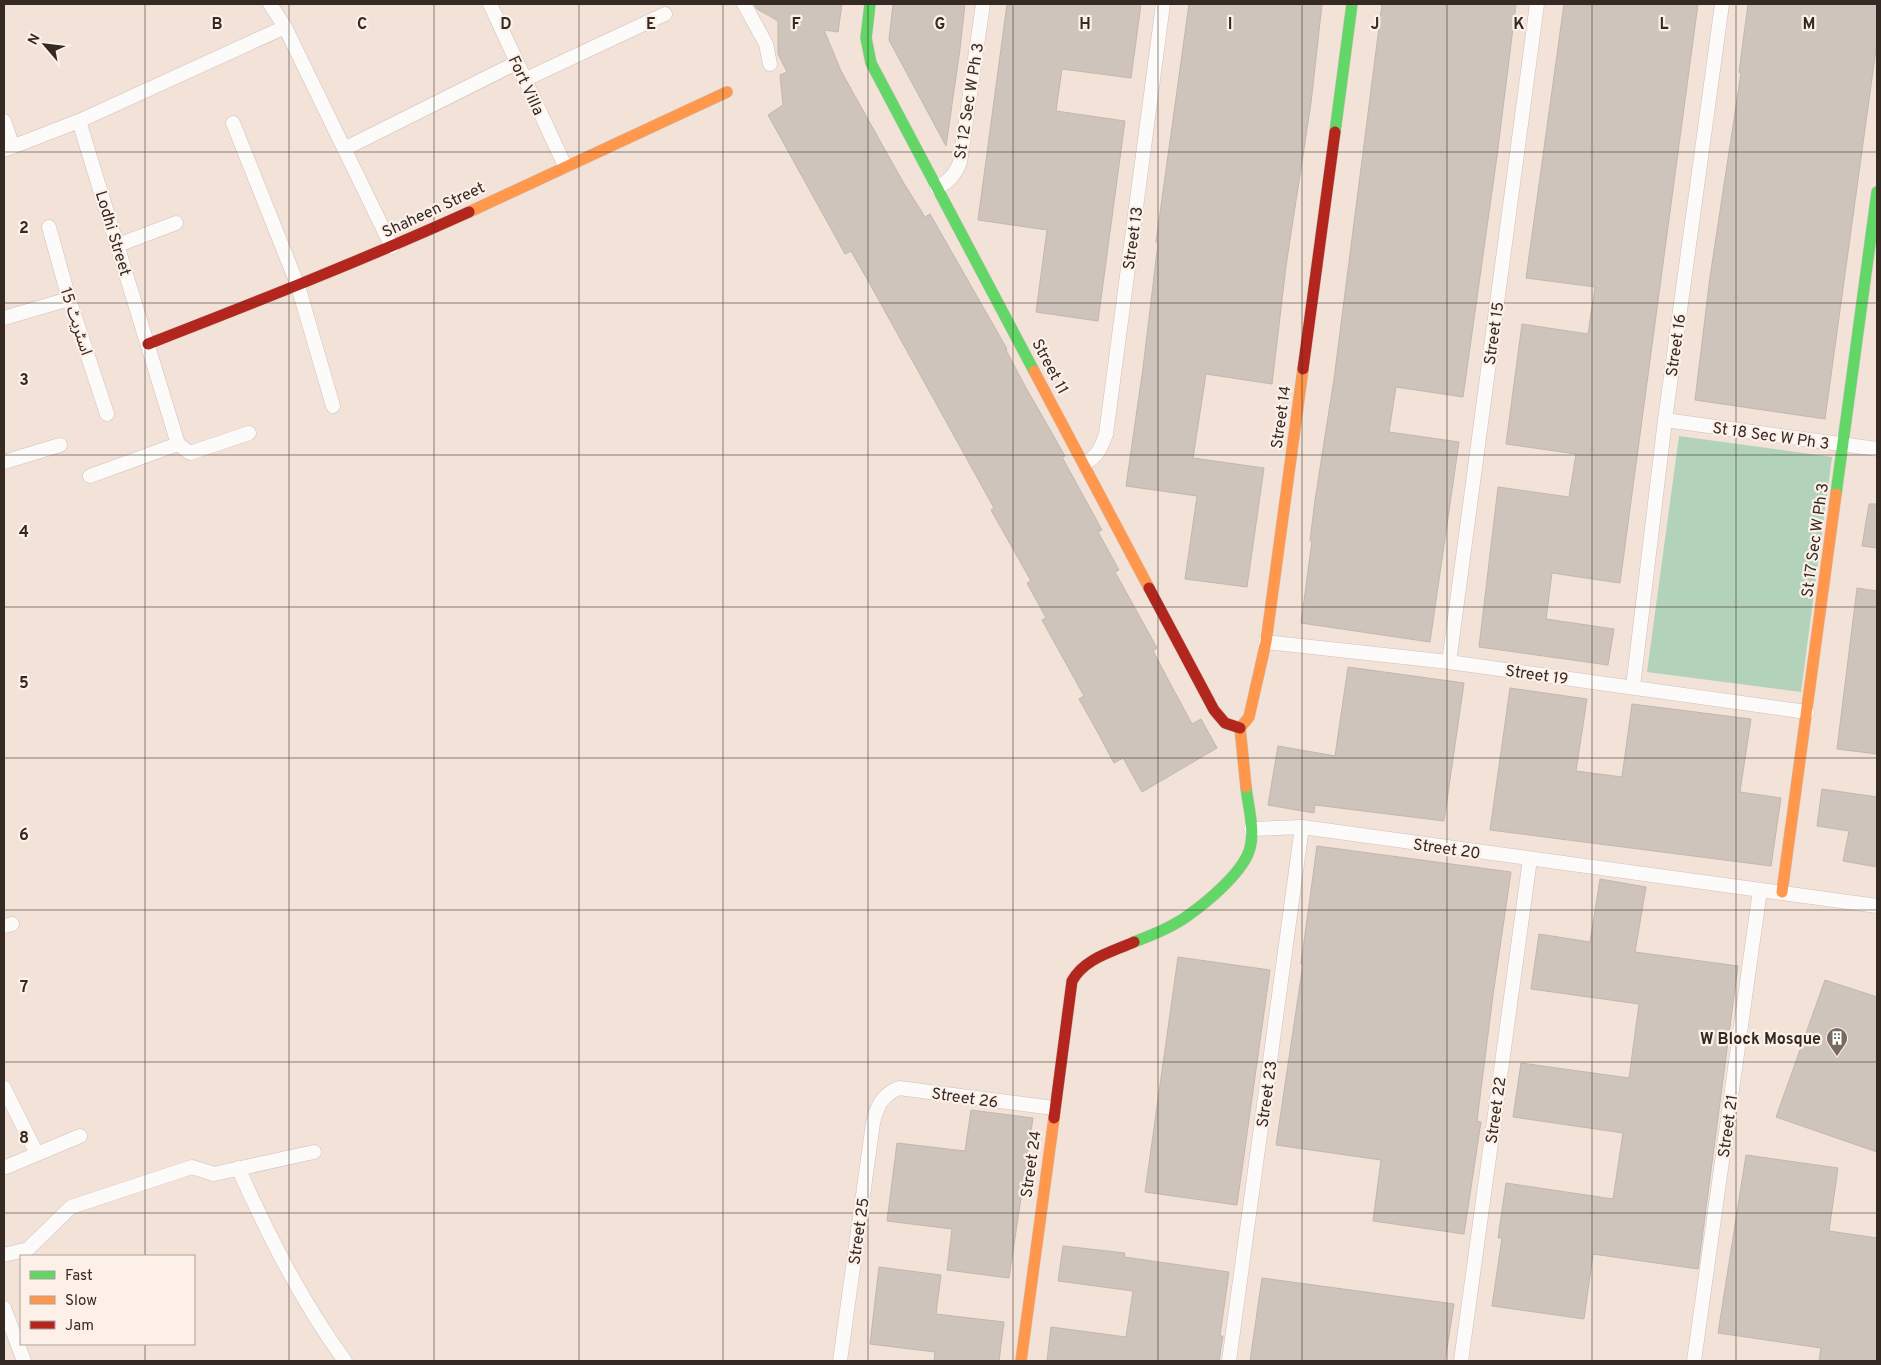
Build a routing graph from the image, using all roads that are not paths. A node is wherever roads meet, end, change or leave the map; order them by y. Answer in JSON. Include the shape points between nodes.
{"nodes":[{"id":1,"x":270,"y":4,"type":"edge"},
{"id":2,"x":490,"y":4,"type":"edge"},
{"id":3,"x":744,"y":4,"type":"edge"},
{"id":4,"x":870,"y":4,"type":"edge"},
{"id":5,"x":983,"y":4,"type":"edge"},
{"id":6,"x":1164,"y":4,"type":"edge"},
{"id":7,"x":1352,"y":4,"type":"edge"},
{"id":8,"x":1537,"y":4,"type":"edge"},
{"id":9,"x":1722,"y":4,"type":"edge"},
{"id":10,"x":665,"y":14,"type":"dead end"},
{"id":11,"x":285,"y":27,"type":"junction"},
{"id":12,"x":516,"y":63,"type":"junction"},
{"id":13,"x":770,"y":64,"type":"dead end"},
{"id":14,"x":524,"y":80,"type":"junction"},
{"id":15,"x":727,"y":92,"type":"dead end"},
{"id":16,"x":4,"y":121,"type":"edge"},
{"id":17,"x":79,"y":121,"type":"junction"},
{"id":18,"x":233,"y":123,"type":"dead end"},
{"id":19,"x":9,"y":148,"type":"edge"},
{"id":20,"x":344,"y":149,"type":"junction"},
{"id":21,"x":565,"y":166,"type":"junction"},
{"id":22,"x":937,"y":188,"type":"junction"},
{"id":23,"x":1877,"y":192,"type":"edge"},
{"id":24,"x":176,"y":223,"type":"dead end"},
{"id":25,"x":49,"y":227,"type":"dead end"},
{"id":26,"x":118,"y":245,"type":"junction"},
{"id":27,"x":392,"y":247,"type":"junction"},
{"id":28,"x":298,"y":286,"type":"junction"},
{"id":29,"x":69,"y":299,"type":"junction"},
{"id":30,"x":4,"y":318,"type":"edge"},
{"id":31,"x":148,"y":344,"type":"junction"},
{"id":32,"x":333,"y":406,"type":"dead end"},
{"id":33,"x":107,"y":414,"type":"dead end"},
{"id":34,"x":1665,"y":420,"type":"junction"},
{"id":35,"x":249,"y":433,"type":"dead end"},
{"id":36,"x":178,"y":444,"type":"junction"},
{"id":37,"x":60,"y":445,"type":"dead end"},
{"id":38,"x":1844,"y":445,"type":"junction"},
{"id":39,"x":1877,"y":449,"type":"edge"},
{"id":40,"x":4,"y":462,"type":"edge"},
{"id":41,"x":1084,"y":463,"type":"junction"},
{"id":42,"x":90,"y":476,"type":"dead end"},
{"id":43,"x":1266,"y":642,"type":"junction"},
{"id":44,"x":1449,"y":662,"type":"junction"},
{"id":45,"x":1633,"y":687,"type":"junction"},
{"id":46,"x":1807,"y":712,"type":"junction"},
{"id":47,"x":1240,"y":728,"type":"junction"},
{"id":48,"x":1302,"y":828,"type":"junction"},
{"id":49,"x":1252,"y":829,"type":"junction"},
{"id":50,"x":1530,"y":859,"type":"junction"},
{"id":51,"x":1760,"y":890,"type":"junction"},
{"id":52,"x":1782,"y":892,"type":"junction"},
{"id":53,"x":1877,"y":906,"type":"edge"},
{"id":54,"x":4,"y":1088,"type":"edge"},
{"id":55,"x":880,"y":1101,"type":"joint"},
{"id":56,"x":1054,"y":1108,"type":"junction"},
{"id":57,"x":80,"y":1136,"type":"dead end"},
{"id":58,"x":314,"y":1152,"type":"dead end"},
{"id":59,"x":37,"y":1154,"type":"junction"},
{"id":60,"x":6,"y":1167,"type":"dead end"},
{"id":61,"x":238,"y":1168,"type":"junction"},
{"id":62,"x":4,"y":1255,"type":"edge"},
{"id":63,"x":4,"y":1308,"type":"edge"},
{"id":64,"x":24,"y":1361,"type":"edge"},
{"id":65,"x":345,"y":1361,"type":"edge"},
{"id":66,"x":840,"y":1361,"type":"edge"},
{"id":67,"x":1021,"y":1361,"type":"edge"},
{"id":68,"x":1229,"y":1361,"type":"edge"},
{"id":69,"x":1460,"y":1361,"type":"edge"},
{"id":70,"x":1694,"y":1361,"type":"edge"}],
"edges":[{"from":1,"to":11,"type":"street"},
{"from":2,"to":12,"type":"street","name":"Fort Villa"},
{"from":3,"to":13,"type":"street","via":[[766,44]]},
{"from":4,"to":22,"type":"street","name":"Street 11","via":[[866,38],[871,63]]},
{"from":5,"to":22,"type":"street","name":"St 12 Sec W Ph 3","via":[[960,162],[952,178]]},
{"from":6,"to":41,"type":"street","name":"Street 13","via":[[1106,434],[1101,450]]},
{"from":7,"to":43,"type":"street","name":"Street 14"},
{"from":8,"to":44,"type":"street","name":"Street 15"},
{"from":9,"to":34,"type":"street","name":"Street 16"},
{"from":10,"to":14,"type":"street"},
{"from":11,"to":17,"type":"street"},
{"from":11,"to":20,"type":"street"},
{"from":12,"to":14,"type":"street","name":"Fort Villa"},
{"from":12,"to":20,"type":"street"},
{"from":14,"to":21,"type":"street","name":"Fort Villa"},
{"from":15,"to":21,"type":"street","name":"Shaheen Street"},
{"from":16,"to":19,"type":"street"},
{"from":17,"to":19,"type":"street"},
{"from":17,"to":26,"type":"street","name":"Lodhi Street"},
{"from":18,"to":28,"type":"street"},
{"from":20,"to":27,"type":"street"},
{"from":21,"to":27,"type":"street","name":"Shaheen Street"},
{"from":22,"to":41,"type":"street","name":"Street 11"},
{"from":23,"to":38,"type":"street","name":"St 17 Sec W Ph 3"},
{"from":24,"to":26,"type":"street"},
{"from":25,"to":29,"type":"street","name":"اسٹریٹ 15"},
{"from":26,"to":31,"type":"street","name":"Lodhi Street"},
{"from":27,"to":28,"type":"street","name":"Shaheen Street"},
{"from":28,"to":31,"type":"street","name":"Shaheen Street"},
{"from":28,"to":32,"type":"street"},
{"from":29,"to":30,"type":"street"},
{"from":29,"to":33,"type":"street","name":"اسٹریٹ 15"},
{"from":31,"to":36,"type":"street","name":"Lodhi Street"},
{"from":34,"to":38,"type":"street","name":"St 18 Sec W Ph 3"},
{"from":34,"to":45,"type":"street","name":"Street 16"},
{"from":35,"to":36,"type":"street","via":[[190,453]]},
{"from":36,"to":42,"type":"street"},
{"from":37,"to":40,"type":"street"},
{"from":38,"to":39,"type":"street","name":"St 18 Sec W Ph 3"},
{"from":38,"to":46,"type":"street","name":"St 17 Sec W Ph 3"},
{"from":41,"to":47,"type":"street","name":"Street 11","via":[[1214,710],[1225,723]]},
{"from":43,"to":44,"type":"street","name":"Street 19"},
{"from":43,"to":47,"type":"street","name":"Street 14","via":[[1249,717]]},
{"from":44,"to":45,"type":"street","name":"Street 19"},
{"from":45,"to":46,"type":"street","name":"Street 19"},
{"from":46,"to":52,"type":"street","name":"St 17 Sec W Ph 3"},
{"from":47,"to":49,"type":"street"},
{"from":48,"to":49,"type":"street","name":"Street 20"},
{"from":48,"to":50,"type":"street","name":"Street 20"},
{"from":48,"to":68,"type":"street","name":"Street 23"},
{"from":49,"to":56,"type":"street","name":"Street 24","via":[[1247,858],[1232,877],[1201,905],[1164,930],[1088,962],[1076,972],[1072,981]]},
{"from":50,"to":51,"type":"street","name":"Street 20"},
{"from":50,"to":69,"type":"street","name":"Street 22"},
{"from":51,"to":52,"type":"street","name":"Street 20"},
{"from":51,"to":70,"type":"street","name":"Street 21"},
{"from":52,"to":53,"type":"street","name":"Street 20"},
{"from":54,"to":59,"type":"street"},
{"from":55,"to":56,"type":"street","name":"Street 26","via":[[899,1088]]},
{"from":55,"to":66,"type":"street","name":"Street 25","via":[[873,1123]]},
{"from":56,"to":67,"type":"street","name":"Street 24"},
{"from":57,"to":59,"type":"street"},
{"from":58,"to":61,"type":"street"},
{"from":59,"to":60,"type":"street"},
{"from":61,"to":62,"type":"street","via":[[214,1174],[192,1167],[71,1207],[28,1249]]},
{"from":61,"to":65,"type":"street","via":[[276,1251],[324,1333]]},
{"from":63,"to":64,"type":"street"}]}
